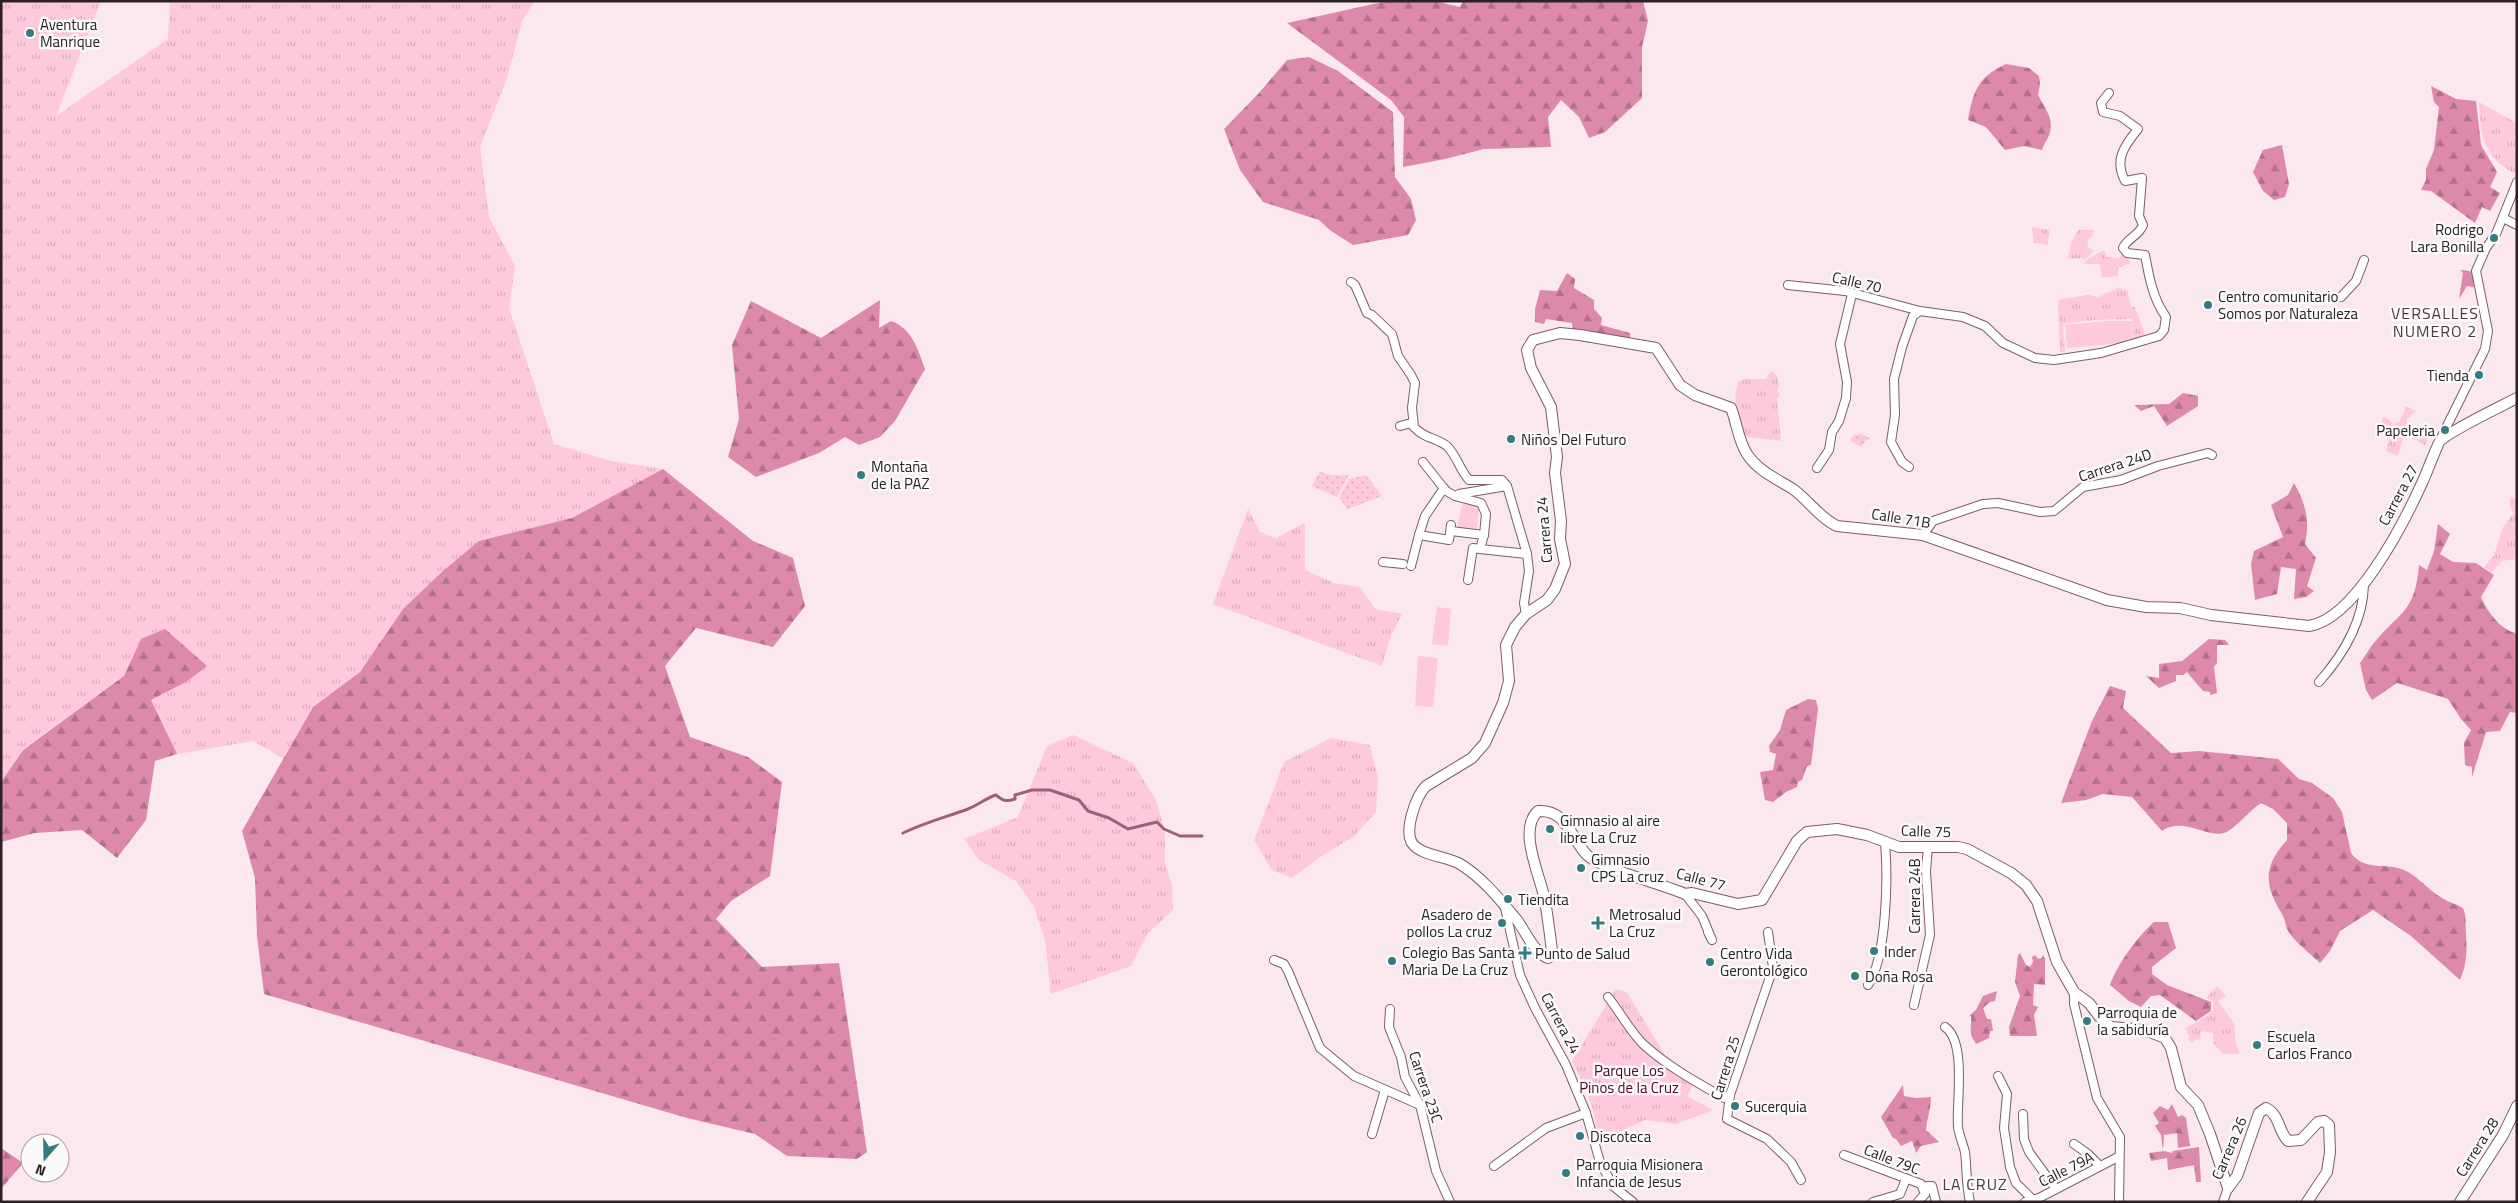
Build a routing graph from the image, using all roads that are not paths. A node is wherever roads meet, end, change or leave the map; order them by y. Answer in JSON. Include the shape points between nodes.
{"nodes":[{"id":1,"x":2109,"y":93,"type":"dead end"},
{"id":2,"x":2517,"y":182,"type":"edge"},
{"id":3,"x":2502,"y":218,"type":"junction"},
{"id":4,"x":2517,"y":225,"type":"edge"},
{"id":5,"x":2364,"y":260,"type":"dead end"},
{"id":6,"x":1351,"y":282,"type":"dead end"},
{"id":7,"x":1788,"y":285,"type":"dead end"},
{"id":8,"x":1852,"y":294,"type":"junction"},
{"id":9,"x":2341,"y":298,"type":"dead end"},
{"id":10,"x":1920,"y":311,"type":"junction"},
{"id":11,"x":1580,"y":335,"type":"joint"},
{"id":12,"x":2517,"y":398,"type":"edge"},
{"id":13,"x":1400,"y":426,"type":"dead end"},
{"id":14,"x":1414,"y":427,"type":"junction"},
{"id":15,"x":2440,"y":440,"type":"junction"},
{"id":16,"x":2212,"y":455,"type":"dead end"},
{"id":17,"x":1423,"y":462,"type":"dead end"},
{"id":18,"x":1908,"y":466,"type":"dead end"},
{"id":19,"x":1817,"y":468,"type":"dead end"},
{"id":20,"x":1507,"y":486,"type":"junction"},
{"id":21,"x":1446,"y":490,"type":"junction"},
{"id":22,"x":1419,"y":535,"type":"junction"},
{"id":23,"x":1484,"y":535,"type":"junction"},
{"id":24,"x":1923,"y":535,"type":"junction"},
{"id":25,"x":1480,"y":550,"type":"junction"},
{"id":26,"x":1527,"y":554,"type":"junction"},
{"id":27,"x":1383,"y":562,"type":"dead end"},
{"id":28,"x":1468,"y":580,"type":"dead end"},
{"id":29,"x":2364,"y":585,"type":"junction"},
{"id":30,"x":1526,"y":614,"type":"junction"},
{"id":31,"x":2320,"y":624,"type":"joint"},
{"id":32,"x":2318,"y":682,"type":"dead end"},
{"id":33,"x":1410,"y":832,"type":"joint"},
{"id":34,"x":1885,"y":842,"type":"junction"},
{"id":35,"x":1928,"y":846,"type":"junction"},
{"id":36,"x":1685,"y":894,"type":"junction"},
{"id":37,"x":1750,"y":903,"type":"joint"},
{"id":38,"x":1505,"y":908,"type":"junction"},
{"id":39,"x":1708,"y":932,"type":"dead end"},
{"id":40,"x":1768,"y":932,"type":"dead end"},
{"id":41,"x":1274,"y":960,"type":"dead end"},
{"id":42,"x":1868,"y":985,"type":"dead end"},
{"id":43,"x":2074,"y":992,"type":"junction"},
{"id":44,"x":1608,"y":997,"type":"dead end"},
{"id":45,"x":1914,"y":1005,"type":"dead end"},
{"id":46,"x":1390,"y":1009,"type":"dead end"},
{"id":47,"x":1945,"y":1027,"type":"dead end"},
{"id":48,"x":1998,"y":1076,"type":"dead end"},
{"id":49,"x":1385,"y":1090,"type":"junction"},
{"id":50,"x":1730,"y":1095,"type":"junction"},
{"id":51,"x":1420,"y":1105,"type":"junction"},
{"id":52,"x":2517,"y":1106,"type":"edge"},
{"id":53,"x":1586,"y":1113,"type":"junction"},
{"id":54,"x":2023,"y":1114,"type":"dead end"},
{"id":55,"x":1372,"y":1134,"type":"dead end"},
{"id":56,"x":2074,"y":1144,"type":"dead end"},
{"id":57,"x":1844,"y":1155,"type":"dead end"},
{"id":58,"x":2118,"y":1157,"type":"junction"},
{"id":59,"x":1494,"y":1166,"type":"dead end"},
{"id":60,"x":2100,"y":1166,"type":"junction"},
{"id":61,"x":1906,"y":1179,"type":"junction"},
{"id":62,"x":1801,"y":1180,"type":"dead end"},
{"id":63,"x":2228,"y":1188,"type":"junction"},
{"id":64,"x":2056,"y":1189,"type":"junction"},
{"id":65,"x":1925,"y":1194,"type":"junction"},
{"id":66,"x":1628,"y":1201,"type":"edge"},
{"id":67,"x":2029,"y":1201,"type":"edge"},
{"id":68,"x":1450,"y":1202,"type":"edge"},
{"id":69,"x":1874,"y":1202,"type":"edge"},
{"id":70,"x":1918,"y":1202,"type":"edge"},
{"id":71,"x":1936,"y":1202,"type":"edge"},
{"id":72,"x":1970,"y":1202,"type":"edge"},
{"id":73,"x":2119,"y":1202,"type":"edge"},
{"id":74,"x":2223,"y":1202,"type":"edge"},
{"id":75,"x":2307,"y":1202,"type":"edge"},
{"id":76,"x":2460,"y":1202,"type":"edge"}],
"edges":[{"from":1,"to":10,"type":"street","name":"Calle 70","via":[[2101,103],[2103,112],[2120,116],[2138,129],[2124,148],[2119,170],[2125,181],[2142,178],[2139,216],[2143,225],[2123,248],[2127,253],[2145,255],[2157,302],[2166,317],[2164,330],[2159,336],[2101,353],[2054,360],[2035,358],[2003,344],[1985,326],[1963,317]]},
{"from":2,"to":3,"type":"street"},
{"from":3,"to":4,"type":"street"},
{"from":3,"to":15,"type":"street","via":[[2476,271],[2488,331],[2485,349]]},
{"from":5,"to":9,"type":"street","via":[[2356,281]]},
{"from":6,"to":14,"type":"street","via":[[1367,314],[1392,334],[1398,356],[1415,383]]},
{"from":7,"to":8,"type":"street","name":"Calle 70"},
{"from":8,"to":10,"type":"street","name":"Calle 70"},
{"from":8,"to":19,"type":"street","via":[[1840,344],[1847,382],[1846,398],[1828,450]]},
{"from":10,"to":18,"type":"street","via":[[1914,316],[1902,347],[1894,380],[1895,415],[1891,442],[1902,462]]},
{"from":11,"to":24,"type":"street","name":"Calle 71B","via":[[1656,348],[1680,385],[1695,395],[1731,408],[1739,442],[1748,457],[1819,511],[1829,523]]},
{"from":11,"to":30,"type":"street","name":"Carrera 24","via":[[1560,333],[1533,340],[1527,350],[1531,368],[1551,407],[1564,564],[1555,589],[1547,600]]},
{"from":12,"to":15,"type":"street"},
{"from":13,"to":14,"type":"street","via":[[1411,424]]},
{"from":14,"to":20,"type":"street","via":[[1448,448],[1469,480],[1502,480]]},
{"from":15,"to":29,"type":"street","name":"Carrera 27","via":[[2419,492]]},
{"from":16,"to":24,"type":"street","name":"Carrera 24D","via":[[2208,453],[2121,480],[2083,487],[2054,511],[1983,504],[1933,521]]},
{"from":17,"to":21,"type":"street"},
{"from":20,"to":21,"type":"street","via":[[1468,494]]},
{"from":20,"to":26,"type":"street"},
{"from":21,"to":22,"type":"street","via":[[1425,516]]},
{"from":21,"to":23,"type":"street","via":[[1454,496],[1481,503],[1486,514]]},
{"from":22,"to":23,"type":"street","via":[[1449,540],[1451,528]]},
{"from":22,"to":27,"type":"street","via":[[1407,565]]},
{"from":23,"to":25,"type":"street"},
{"from":24,"to":31,"type":"street","name":"Calle 71B","via":[[2107,600],[2265,622]]},
{"from":25,"to":26,"type":"street"},
{"from":25,"to":28,"type":"street","via":[[1473,548]]},
{"from":26,"to":30,"type":"street"},
{"from":29,"to":31,"type":"street","name":"Carrera 27"},
{"from":29,"to":32,"type":"street","via":[[2359,617],[2350,639],[2336,664]]},
{"from":30,"to":33,"type":"street","name":"Carrera 24","via":[[1506,645],[1509,681],[1485,743],[1472,758],[1420,792],[1411,816]]},
{"from":33,"to":38,"type":"street","name":"Calle 77","via":[[1413,844],[1454,861],[1477,876]]},
{"from":34,"to":35,"type":"street","name":"Calle 75","via":[[1899,847]]},
{"from":34,"to":37,"type":"street","name":"Calle 75","via":[[1837,828],[1807,832],[1797,841],[1762,900]]},
{"from":34,"to":42,"type":"street","name":"Carrera 24B","via":[[1886,889],[1881,949],[1876,974]]},
{"from":35,"to":43,"type":"street","name":"Calle 75","via":[[1967,849],[2026,885],[2037,901],[2057,962]]},
{"from":35,"to":45,"type":"street","name":"Carrera 24B","via":[[1926,871],[1930,935]]},
{"from":36,"to":37,"type":"street","name":"Calle 77","via":[[1738,904]]},
{"from":36,"to":38,"type":"street","name":"Calle 77","via":[[1597,862],[1582,849],[1569,826],[1560,818],[1547,811],[1538,811],[1530,822],[1529,833],[1531,852],[1545,899],[1551,956],[1548,958],[1541,954]]},
{"from":36,"to":39,"type":"street","via":[[1702,916],[1712,940]]},
{"from":38,"to":53,"type":"street","name":"Carrera 24","via":[[1520,975],[1566,1065]]},
{"from":40,"to":50,"type":"street","name":"Carrera 25","via":[[1774,968]]},
{"from":41,"to":49,"type":"street","via":[[1284,964],[1288,970],[1320,1048],[1354,1076]]},
{"from":43,"to":58,"type":"street","via":[[2096,1098],[2120,1137]]},
{"from":43,"to":63,"type":"street","via":[[2111,1027],[2156,1032],[2165,1038],[2171,1048],[2181,1087],[2198,1105]]},
{"from":44,"to":50,"type":"street","via":[[1642,1043],[1691,1080],[1724,1098]]},
{"from":46,"to":51,"type":"street","name":"Carrera 23C","via":[[1390,1027],[1405,1077]]},
{"from":47,"to":72,"type":"street","via":[[1954,1037],[1956,1047],[1958,1127],[1965,1154],[1965,1184]]},
{"from":48,"to":67,"type":"street","via":[[2007,1094],[2004,1128],[2010,1167],[2016,1183]]},
{"from":49,"to":51,"type":"street"},
{"from":49,"to":55,"type":"street"},
{"from":50,"to":62,"type":"street","name":"Carrera 25","via":[[1727,1119],[1767,1140],[1791,1162]]},
{"from":51,"to":68,"type":"street","name":"Carrera 23C","via":[[1436,1171]]},
{"from":52,"to":76,"type":"street","name":"Carrera 28","via":[[2503,1135]]},
{"from":53,"to":59,"type":"street","via":[[1546,1128]]},
{"from":53,"to":66,"type":"street","name":"Carrera 24","via":[[1600,1162],[1613,1186]]},
{"from":54,"to":64,"type":"street","via":[[2024,1139],[2029,1152]]},
{"from":56,"to":60,"type":"street"},
{"from":57,"to":61,"type":"street","name":"Calle 79C"},
{"from":58,"to":60,"type":"street","name":"Calle 79A"},
{"from":58,"to":73,"type":"street"},
{"from":60,"to":64,"type":"street","name":"Calle 79A"},
{"from":61,"to":65,"type":"street","name":"Calle 79C","via":[[1921,1184]]},
{"from":61,"to":69,"type":"street","via":[[1900,1194]]},
{"from":63,"to":74,"type":"street","name":"Carrera 26"},
{"from":63,"to":75,"type":"street","name":"Carrera 26","via":[[2237,1176],[2259,1113],[2266,1108],[2272,1112],[2288,1141],[2301,1140],[2318,1122],[2324,1121],[2329,1125],[2327,1172]]},
{"from":64,"to":67,"type":"street","name":"Calle 79A"},
{"from":65,"to":70,"type":"street"},
{"from":65,"to":71,"type":"street","name":"Calle 79C","via":[[1927,1186],[1932,1186]]}]}
